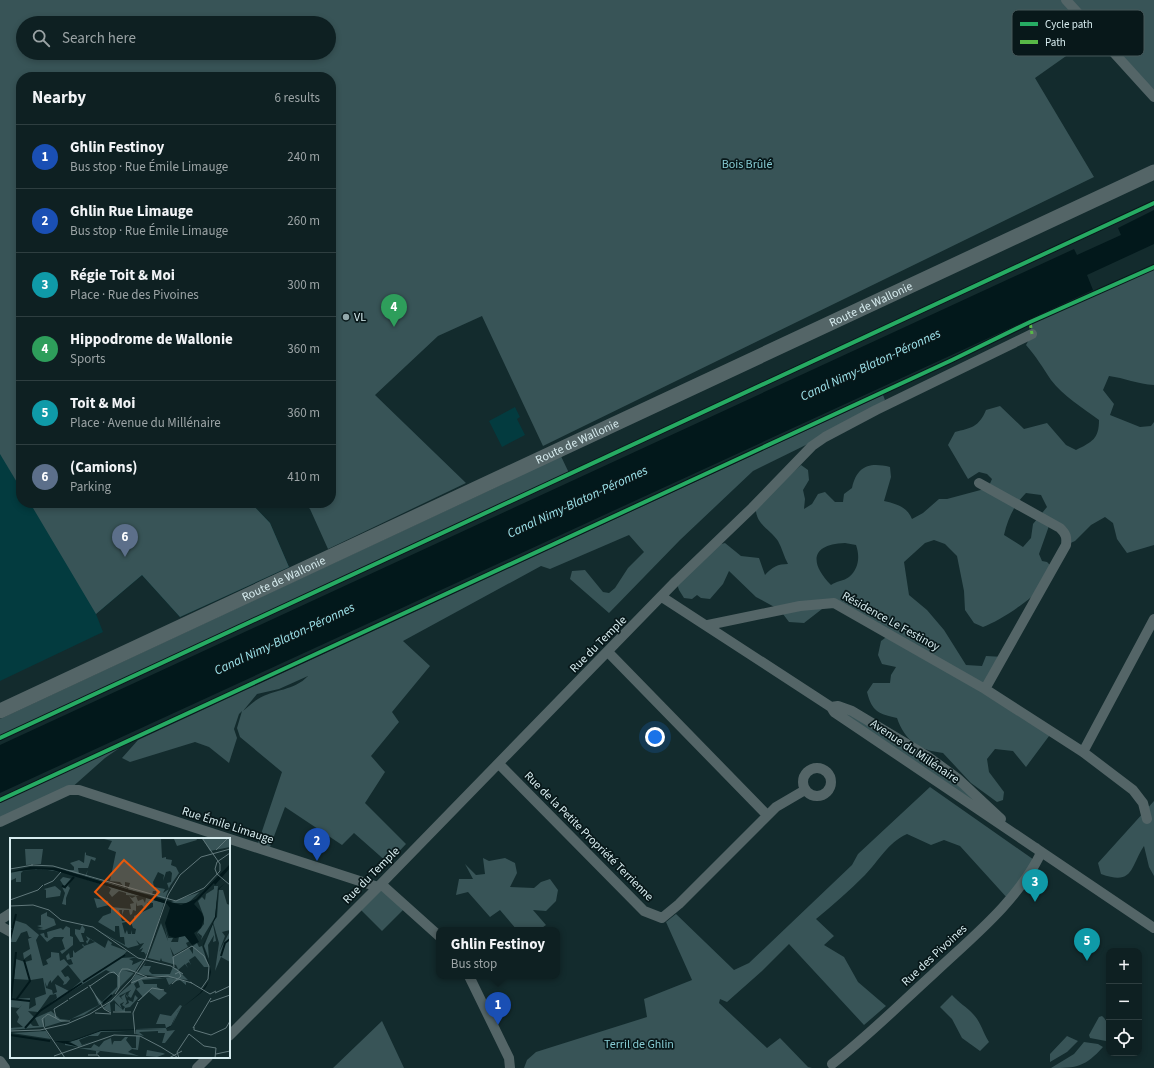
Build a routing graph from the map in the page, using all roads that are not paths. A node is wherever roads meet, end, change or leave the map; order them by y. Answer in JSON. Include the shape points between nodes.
{"nodes":[{"id":1,"x":1066,"y":0,"type":"edge"},
{"id":2,"x":1075,"y":10,"type":"edge"},
{"id":3,"x":1117,"y":56,"type":"edge"},
{"id":4,"x":1154,"y":97,"type":"edge"},
{"id":5,"x":1154,"y":172,"type":"edge"},
{"id":6,"x":1032,"y":334,"type":"dead end"},
{"id":7,"x":979,"y":484,"type":"dead end"},
{"id":8,"x":662,"y":597,"type":"junction"},
{"id":9,"x":1154,"y":619,"type":"edge"},
{"id":10,"x":708,"y":625,"type":"junction"},
{"id":11,"x":608,"y":652,"type":"junction"},
{"id":12,"x":985,"y":689,"type":"junction"},
{"id":13,"x":831,"y":707,"type":"junction"},
{"id":14,"x":0,"y":711,"type":"edge"},
{"id":15,"x":1083,"y":752,"type":"junction"},
{"id":16,"x":499,"y":764,"type":"junction"},
{"id":17,"x":805,"y":790,"type":"dead end"},
{"id":18,"x":767,"y":815,"type":"junction"},
{"id":19,"x":1147,"y":819,"type":"dead end"},
{"id":20,"x":0,"y":822,"type":"edge"},
{"id":21,"x":229,"y":838,"type":"edge"},
{"id":22,"x":230,"y":838,"type":"edge"},
{"id":23,"x":1041,"y":853,"type":"junction"},
{"id":24,"x":379,"y":886,"type":"junction"},
{"id":25,"x":10,"y":914,"type":"edge"},
{"id":26,"x":0,"y":920,"type":"edge"},
{"id":27,"x":0,"y":926,"type":"edge"},
{"id":28,"x":1154,"y":928,"type":"edge"},
{"id":29,"x":10,"y":931,"type":"edge"},
{"id":30,"x":436,"y":934,"type":"edge"},
{"id":31,"x":470,"y":979,"type":"edge"},
{"id":32,"x":230,"y":1035,"type":"edge"},
{"id":33,"x":207,"y":1058,"type":"edge"},
{"id":34,"x":0,"y":1061,"type":"edge"},
{"id":35,"x":832,"y":1064,"type":"dead end"},
{"id":36,"x":5,"y":1068,"type":"edge"},
{"id":37,"x":197,"y":1068,"type":"edge"},
{"id":38,"x":510,"y":1068,"type":"edge"}],
"edges":[{"from":1,"to":2,"type":"street"},
{"from":3,"to":4,"type":"street"},
{"from":5,"to":14,"type":"main road","name":"Route de Wallonie"},
{"from":6,"to":8,"type":"street","name":"Rue du Temple","via":[[825,436],[676,580]]},
{"from":7,"to":12,"type":"street","via":[[1060,528],[1067,539],[1066,545]]},
{"from":8,"to":10,"type":"street","name":"Avenue du Millénaire"},
{"from":8,"to":11,"type":"street","name":"Rue du Temple"},
{"from":9,"to":15,"type":"street"},
{"from":10,"to":12,"type":"street","name":"Résidence Le Festinoy","via":[[800,606],[834,603]]},
{"from":10,"to":13,"type":"street","name":"Avenue du Millénaire"},
{"from":11,"to":16,"type":"street","name":"Rue du Temple"},
{"from":11,"to":18,"type":"street"},
{"from":12,"to":15,"type":"street","name":"Résidence Le Festinoy"},
{"from":13,"to":23,"type":"street","name":"Avenue du Millénaire","via":[[834,712]]},
{"from":13,"to":23,"type":"street","via":[[838,706],[852,711],[927,756],[957,778]]},
{"from":15,"to":19,"type":"street","name":"Résidence Le Festinoy","via":[[1133,790],[1143,803]]},
{"from":16,"to":18,"type":"street","name":"Rue de la Petite Propriété Terrienne","via":[[644,911],[662,918]]},
{"from":16,"to":24,"type":"street","name":"Rue du Temple"},
{"from":17,"to":18,"type":"street","name":"Rue de la Petite Propriété Terrienne","via":[[787,799]]},
{"from":20,"to":21,"type":"street","name":"Rue Émile Limauge","via":[[70,790],[94,795]]},
{"from":22,"to":24,"type":"street","name":"Rue Émile Limauge"},
{"from":23,"to":28,"type":"street","name":"Avenue du Millénaire"},
{"from":23,"to":35,"type":"street","name":"Rue des Pivoines","via":[[1010,900],[874,1029]]},
{"from":24,"to":30,"type":"street","name":"Rue Émile Limauge"},
{"from":24,"to":32,"type":"street","name":"Rue du Temple"},
{"from":25,"to":26,"type":"street"},
{"from":27,"to":29,"type":"street"},
{"from":31,"to":38,"type":"street","via":[[509,1058]]},
{"from":33,"to":37,"type":"street"},
{"from":34,"to":36,"type":"street"}]}
